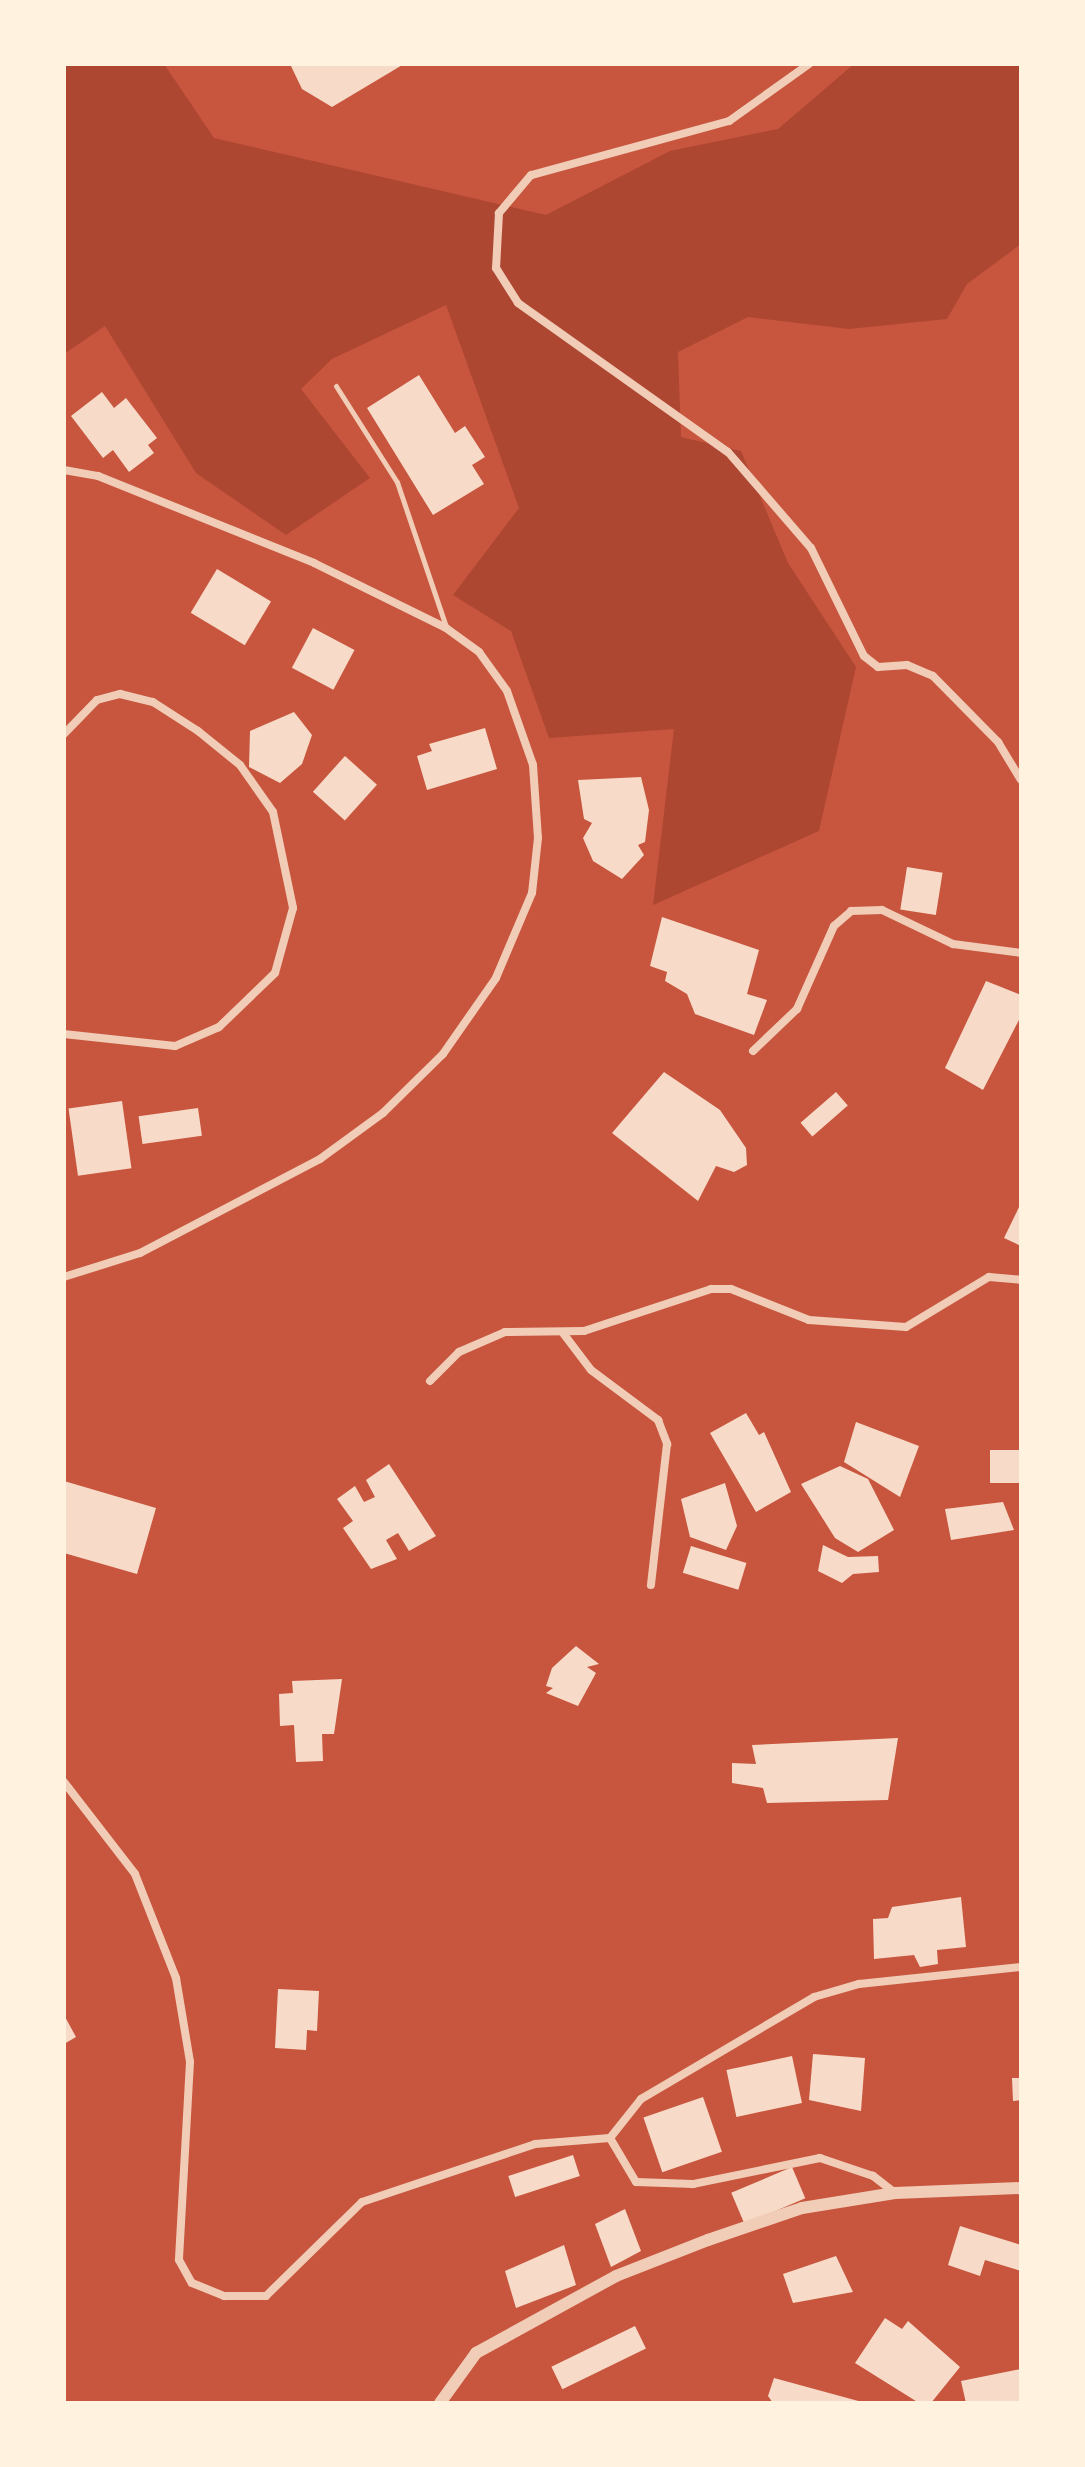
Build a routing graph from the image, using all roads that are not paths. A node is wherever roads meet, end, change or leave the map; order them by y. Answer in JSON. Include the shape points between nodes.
{"nodes":[{"id":1,"x":809,"y":64,"type":"edge"},
{"id":2,"x":336,"y":386,"type":"dead end"},
{"id":3,"x":64,"y":470,"type":"edge"},
{"id":4,"x":446,"y":628,"type":"junction"},
{"id":5,"x":64,"y":734,"type":"edge"},
{"id":6,"x":1021,"y":780,"type":"edge"},
{"id":7,"x":1021,"y":953,"type":"edge"},
{"id":8,"x":64,"y":1034,"type":"edge"},
{"id":9,"x":753,"y":1051,"type":"dead end"},
{"id":10,"x":64,"y":1277,"type":"edge"},
{"id":11,"x":1021,"y":1280,"type":"edge"},
{"id":12,"x":563,"y":1333,"type":"junction"},
{"id":13,"x":430,"y":1381,"type":"dead end"},
{"id":14,"x":651,"y":1585,"type":"dead end"},
{"id":15,"x":64,"y":1782,"type":"edge"},
{"id":16,"x":1021,"y":1967,"type":"edge"},
{"id":17,"x":610,"y":2138,"type":"junction"},
{"id":18,"x":1021,"y":2188,"type":"edge"},
{"id":19,"x":895,"y":2193,"type":"junction"},
{"id":20,"x":440,"y":2403,"type":"edge"}],
"edges":[{"from":1,"to":6,"type":"street","via":[[729,121],[531,175],[499,213],[496,268],[518,303],[728,452],[811,548],[864,656],[878,667],[907,665],[933,676],[998,742]]},
{"from":2,"to":4,"type":"lane","via":[[397,482]]},
{"from":3,"to":4,"type":"street","via":[[98,476],[314,563]]},
{"from":4,"to":10,"type":"street","via":[[479,652],[507,691],[533,765],[538,838],[532,893],[496,978],[443,1054],[383,1113],[320,1159],[140,1253]]},
{"from":5,"to":8,"type":"street","via":[[97,700],[120,694],[153,702],[198,731],[240,765],[273,812],[293,908],[275,973],[219,1027],[175,1046]]},
{"from":7,"to":9,"type":"street","via":[[953,944],[882,910],[851,911],[834,926],[797,1009]]},
{"from":11,"to":12,"type":"street","via":[[989,1277],[906,1327],[809,1320],[731,1289],[711,1289]]},
{"from":12,"to":13,"type":"street","via":[[524,1326],[481,1340]]},
{"from":12,"to":14,"type":"street","via":[[591,1370],[658,1420],[667,1444]]},
{"from":15,"to":17,"type":"street","via":[[135,1874],[176,1978],[190,2062],[179,2260],[192,2283],[224,2296],[266,2296],[362,2202],[535,2144]]},
{"from":16,"to":17,"type":"street","via":[[859,1984],[814,1997],[677,2074],[641,2099]]},
{"from":17,"to":19,"type":"street","via":[[636,2182],[693,2184],[820,2158],[873,2176]]},
{"from":18,"to":19,"type":"street"},
{"from":19,"to":20,"type":"street","via":[[802,2208],[616,2276],[476,2353]]}]}
